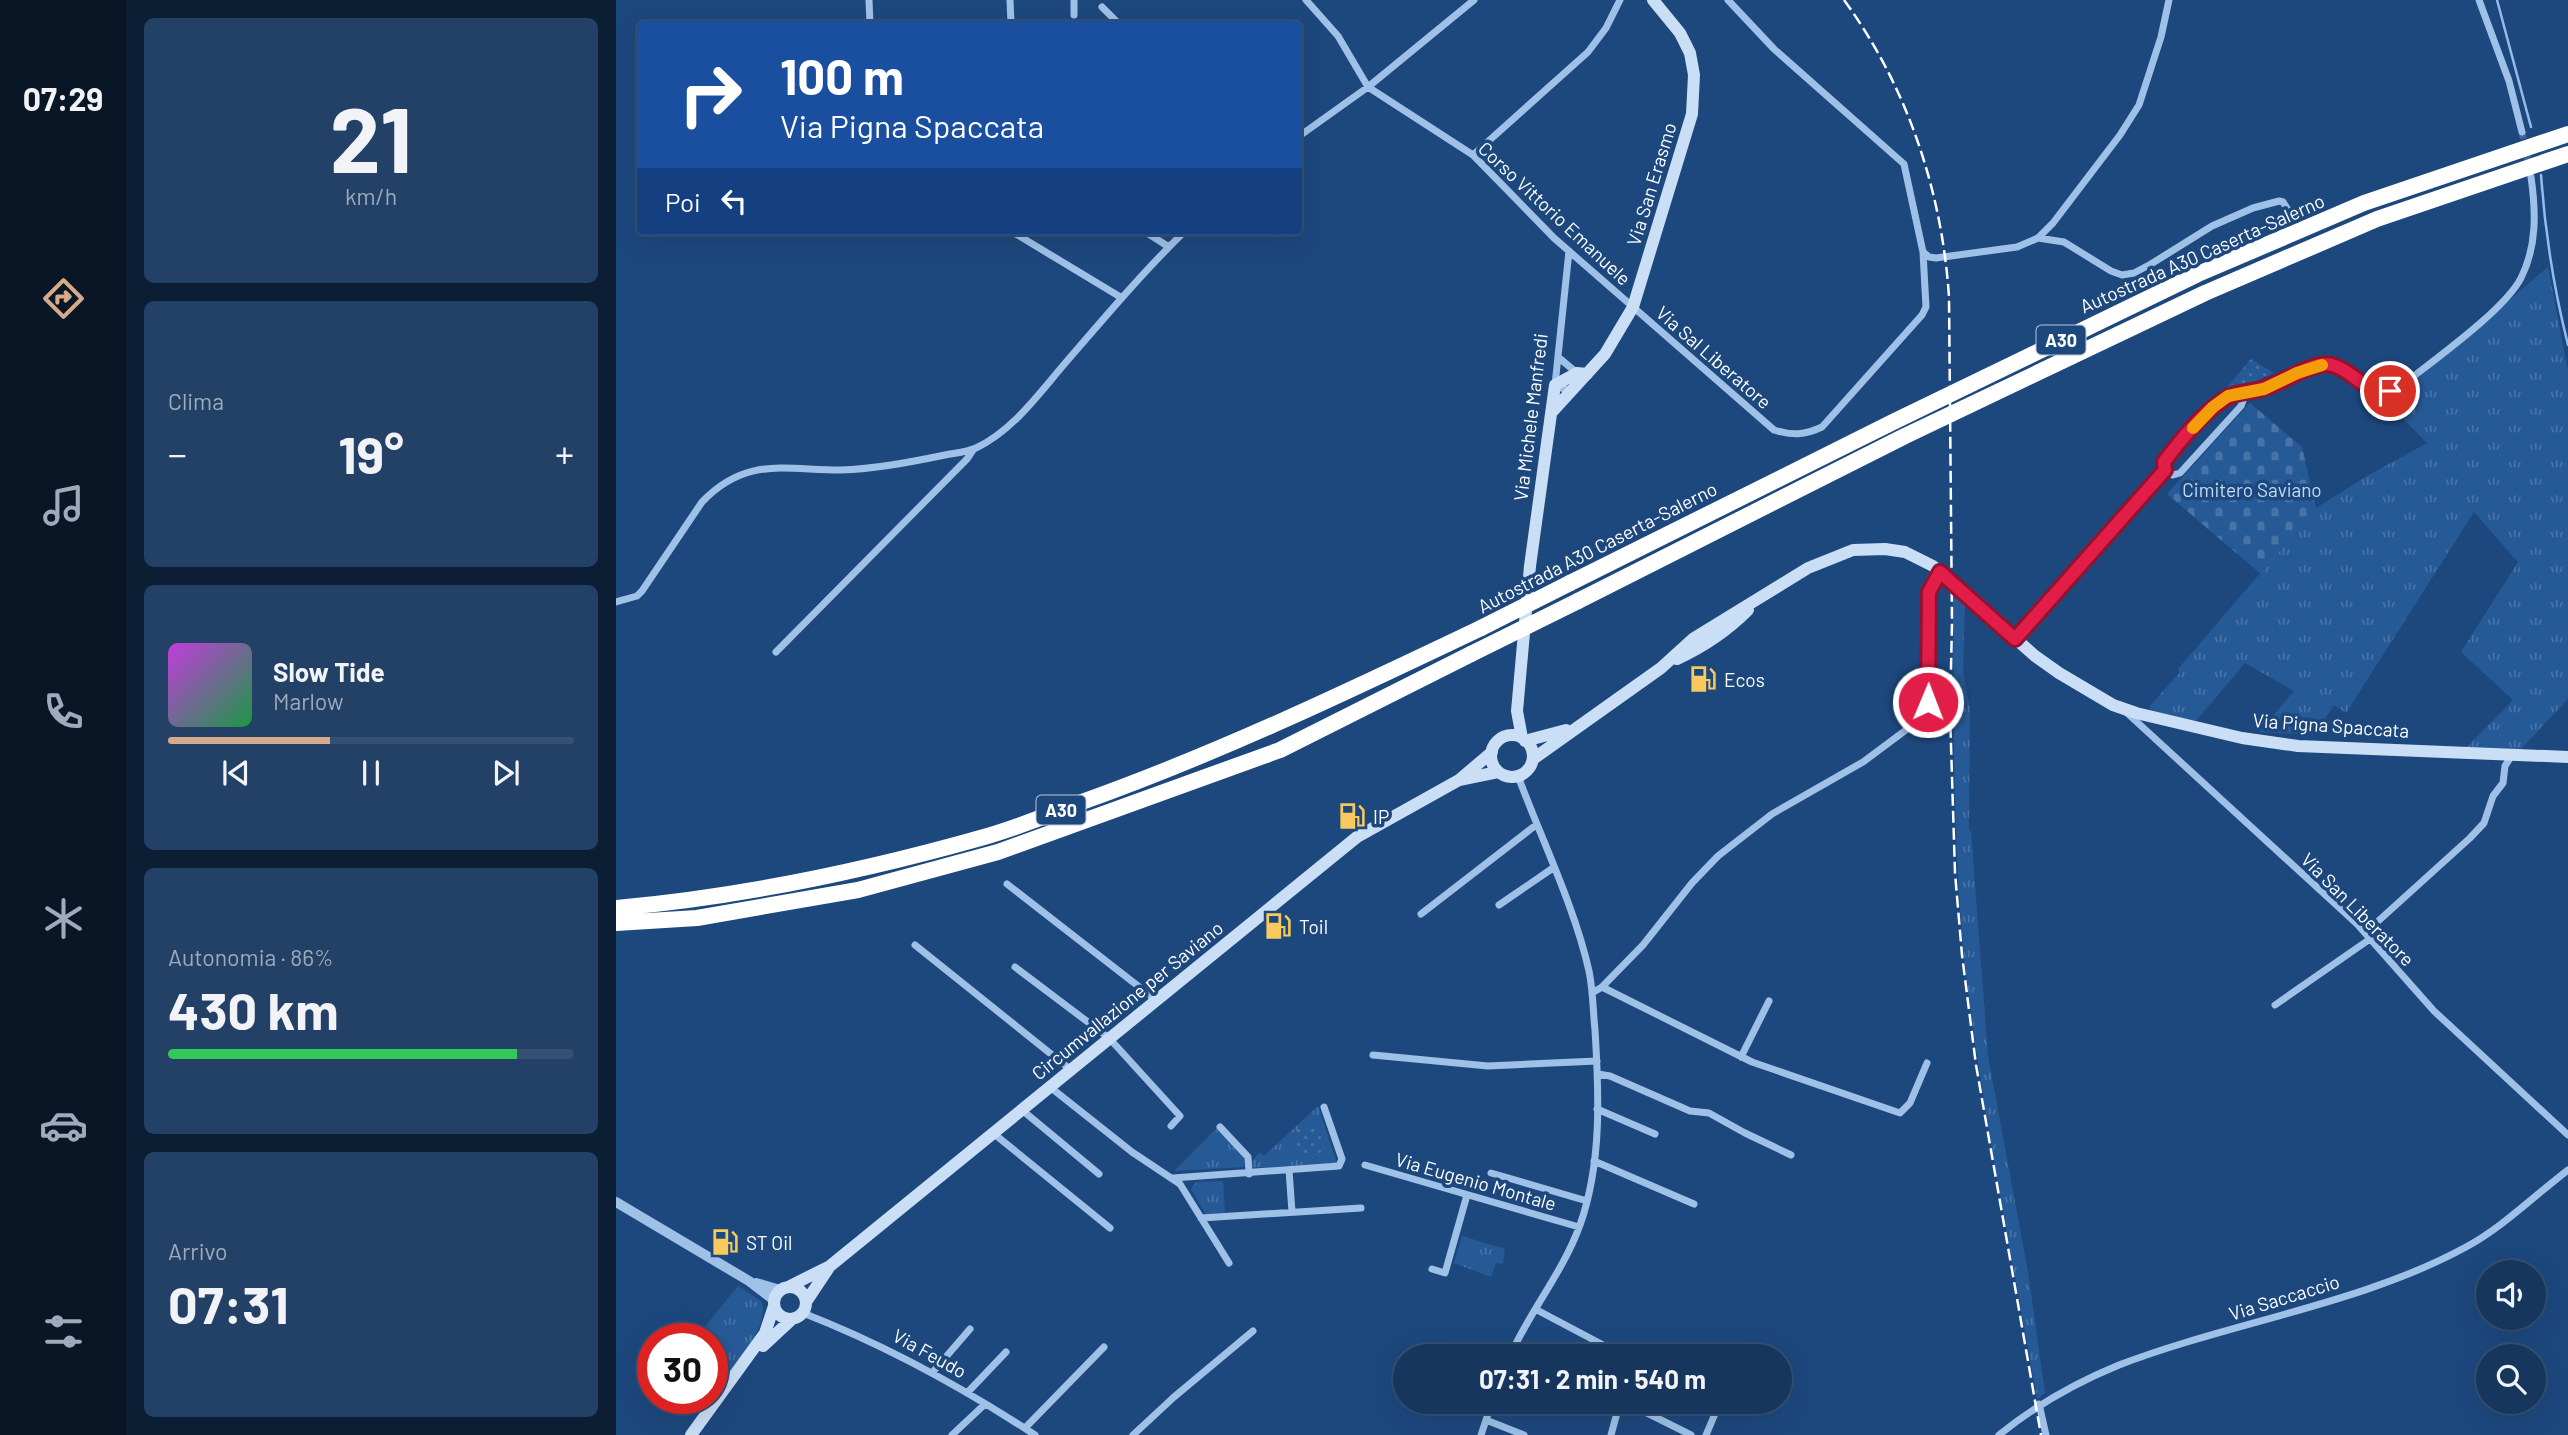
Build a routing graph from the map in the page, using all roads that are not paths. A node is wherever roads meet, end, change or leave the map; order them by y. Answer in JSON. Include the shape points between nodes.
{"nodes":[{"id":1,"x":869,"y":0,"type":"edge"},
{"id":2,"x":1010,"y":0,"type":"edge"},
{"id":3,"x":1074,"y":0,"type":"edge"},
{"id":4,"x":1306,"y":0,"type":"edge"},
{"id":5,"x":1474,"y":0,"type":"edge"},
{"id":6,"x":1620,"y":0,"type":"edge"},
{"id":7,"x":1653,"y":0,"type":"edge"},
{"id":8,"x":1728,"y":0,"type":"edge"},
{"id":9,"x":2169,"y":0,"type":"edge"},
{"id":10,"x":2479,"y":0,"type":"edge"},
{"id":11,"x":1102,"y":7,"type":"dead end"},
{"id":12,"x":1074,"y":15,"type":"dead end"},
{"id":13,"x":870,"y":21,"type":"edge"},
{"id":14,"x":1011,"y":21,"type":"edge"},
{"id":15,"x":1116,"y":21,"type":"edge"},
{"id":16,"x":1368,"y":87,"type":"junction"},
{"id":17,"x":2522,"y":132,"type":"tunnel mouth"},
{"id":18,"x":1302,"y":134,"type":"edge"},
{"id":19,"x":2568,"y":134,"type":"edge"},
{"id":20,"x":2568,"y":154,"type":"edge"},
{"id":21,"x":1473,"y":155,"type":"junction"},
{"id":22,"x":2531,"y":177,"type":"tunnel mouth"},
{"id":23,"x":2290,"y":213,"type":"dead end"},
{"id":24,"x":1018,"y":235,"type":"edge"},
{"id":25,"x":1150,"y":235,"type":"edge"},
{"id":26,"x":1181,"y":235,"type":"edge"},
{"id":27,"x":2038,"y":239,"type":"junction"},
{"id":28,"x":1169,"y":247,"type":"junction"},
{"id":29,"x":1569,"y":251,"type":"junction"},
{"id":30,"x":1923,"y":252,"type":"junction"},
{"id":31,"x":1122,"y":298,"type":"junction"},
{"id":32,"x":1633,"y":307,"type":"junction"},
{"id":33,"x":1558,"y":358,"type":"junction"},
{"id":34,"x":1582,"y":373,"type":"junction"},
{"id":35,"x":1555,"y":385,"type":"junction"},
{"id":36,"x":1572,"y":388,"type":"junction"},
{"id":37,"x":2242,"y":393,"type":"junction"},
{"id":38,"x":1552,"y":412,"type":"junction"},
{"id":39,"x":974,"y":450,"type":"junction"},
{"id":40,"x":2165,"y":470,"type":"junction"},
{"id":41,"x":1937,"y":569,"type":"junction"},
{"id":42,"x":616,"y":602,"type":"edge"},
{"id":43,"x":2015,"y":639,"type":"junction"},
{"id":44,"x":776,"y":652,"type":"dead end"},
{"id":45,"x":2122,"y":708,"type":"junction"},
{"id":46,"x":1517,"y":711,"type":"junction"},
{"id":47,"x":1576,"y":727,"type":"junction"},
{"id":48,"x":1503,"y":737,"type":"junction"},
{"id":49,"x":1524,"y":740,"type":"junction"},
{"id":50,"x":1492,"y":752,"type":"junction"},
{"id":51,"x":2513,"y":754,"type":"junction"},
{"id":52,"x":2568,"y":757,"type":"edge"},
{"id":53,"x":1532,"y":759,"type":"junction"},
{"id":54,"x":1498,"y":772,"type":"junction"},
{"id":55,"x":1518,"y":776,"type":"junction"},
{"id":56,"x":1459,"y":780,"type":"junction"},
{"id":57,"x":1536,"y":825,"type":"junction"},
{"id":58,"x":1553,"y":868,"type":"junction"},
{"id":59,"x":1007,"y":884,"type":"dead end"},
{"id":60,"x":1499,"y":905,"type":"dead end"},
{"id":61,"x":616,"y":908,"type":"edge"},
{"id":62,"x":1422,"y":914,"type":"dead end"},
{"id":63,"x":616,"y":923,"type":"edge"},
{"id":64,"x":2368,"y":936,"type":"junction"},
{"id":65,"x":915,"y":945,"type":"dead end"},
{"id":66,"x":1015,"y":967,"type":"dead end"},
{"id":67,"x":1602,"y":987,"type":"junction"},
{"id":68,"x":1592,"y":993,"type":"junction"},
{"id":69,"x":1156,"y":1000,"type":"junction"},
{"id":70,"x":1769,"y":1001,"type":"dead end"},
{"id":71,"x":2275,"y":1005,"type":"dead end"},
{"id":72,"x":1110,"y":1038,"type":"junction"},
{"id":73,"x":1373,"y":1055,"type":"dead end"},
{"id":74,"x":1741,"y":1057,"type":"junction"},
{"id":75,"x":1597,"y":1061,"type":"junction"},
{"id":76,"x":1927,"y":1063,"type":"dead end"},
{"id":77,"x":1070,"y":1070,"type":"junction"},
{"id":78,"x":1598,"y":1074,"type":"junction"},
{"id":79,"x":1050,"y":1087,"type":"junction"},
{"id":80,"x":1324,"y":1107,"type":"dead end"},
{"id":81,"x":1597,"y":1109,"type":"junction"},
{"id":82,"x":1022,"y":1110,"type":"junction"},
{"id":83,"x":1171,"y":1126,"type":"dead end"},
{"id":84,"x":1220,"y":1127,"type":"dead end"},
{"id":85,"x":993,"y":1133,"type":"junction"},
{"id":86,"x":1655,"y":1134,"type":"dead end"},
{"id":87,"x":2568,"y":1135,"type":"edge"},
{"id":88,"x":1791,"y":1155,"type":"dead end"},
{"id":89,"x":1594,"y":1161,"type":"junction"},
{"id":90,"x":1365,"y":1166,"type":"dead end"},
{"id":91,"x":1289,"y":1170,"type":"junction"},
{"id":92,"x":2568,"y":1170,"type":"edge"},
{"id":93,"x":1491,"y":1173,"type":"dead end"},
{"id":94,"x":1100,"y":1174,"type":"dead end"},
{"id":95,"x":1248,"y":1174,"type":"junction"},
{"id":96,"x":1172,"y":1178,"type":"junction"},
{"id":97,"x":1467,"y":1195,"type":"junction"},
{"id":98,"x":1587,"y":1201,"type":"junction"},
{"id":99,"x":616,"y":1202,"type":"edge"},
{"id":100,"x":1694,"y":1204,"type":"dead end"},
{"id":101,"x":1362,"y":1208,"type":"dead end"},
{"id":102,"x":1292,"y":1212,"type":"junction"},
{"id":103,"x":1202,"y":1218,"type":"junction"},
{"id":104,"x":1579,"y":1227,"type":"junction"},
{"id":105,"x":1110,"y":1228,"type":"dead end"},
{"id":106,"x":1229,"y":1263,"type":"dead end"},
{"id":107,"x":830,"y":1266,"type":"junction"},
{"id":108,"x":1432,"y":1269,"type":"dead end"},
{"id":109,"x":779,"y":1296,"type":"junction"},
{"id":110,"x":1536,"y":1310,"type":"junction"},
{"id":111,"x":801,"y":1311,"type":"junction"},
{"id":112,"x":970,"y":1329,"type":"dead end"},
{"id":113,"x":1253,"y":1331,"type":"dead end"},
{"id":114,"x":1517,"y":1344,"type":"edge"},
{"id":115,"x":1601,"y":1344,"type":"edge"},
{"id":116,"x":1104,"y":1347,"type":"dead end"},
{"id":117,"x":1006,"y":1352,"type":"dead end"},
{"id":118,"x":741,"y":1368,"type":"junction"},
{"id":119,"x":932,"y":1373,"type":"junction"},
{"id":120,"x":967,"y":1393,"type":"junction"},
{"id":121,"x":985,"y":1404,"type":"junction"},
{"id":122,"x":2039,"y":1404,"type":"junction"},
{"id":123,"x":1488,"y":1414,"type":"edge"},
{"id":124,"x":1617,"y":1414,"type":"edge"},
{"id":125,"x":1648,"y":1414,"type":"edge"},
{"id":126,"x":1715,"y":1414,"type":"edge"},
{"id":127,"x":1486,"y":1420,"type":"junction"},
{"id":128,"x":1025,"y":1428,"type":"junction"},
{"id":129,"x":691,"y":1435,"type":"edge"},
{"id":130,"x":952,"y":1435,"type":"edge"},
{"id":131,"x":1035,"y":1435,"type":"edge"},
{"id":132,"x":1133,"y":1435,"type":"edge"},
{"id":133,"x":1481,"y":1435,"type":"edge"},
{"id":134,"x":1524,"y":1435,"type":"edge"},
{"id":135,"x":1611,"y":1435,"type":"edge"},
{"id":136,"x":1691,"y":1435,"type":"edge"},
{"id":137,"x":1706,"y":1435,"type":"edge"},
{"id":138,"x":1999,"y":1435,"type":"edge"},
{"id":139,"x":2046,"y":1435,"type":"edge"}],
"edges":[{"from":1,"to":13,"type":"street"},
{"from":2,"to":14,"type":"street"},
{"from":3,"to":12,"type":"street"},
{"from":4,"to":16,"type":"street","name":"Corso Vittorio Emanuele","via":[[1338,36]]},
{"from":5,"to":16,"type":"street"},
{"from":6,"to":21,"type":"street","via":[[1588,52]]},
{"from":7,"to":32,"type":"main road","name":"Via San Erasmo","via":[[1690,53],[1692,114]]},
{"from":8,"to":30,"type":"street","via":[[1774,49],[1904,164]]},
{"from":9,"to":27,"type":"street","via":[[2139,105]]},
{"from":10,"to":17,"type":"street","via":[[2509,80]]},
{"from":11,"to":15,"type":"street"},
{"from":16,"to":18,"type":"street"},
{"from":16,"to":21,"type":"street","name":"Corso Vittorio Emanuele"},
{"from":19,"to":61,"type":"highway","name":"Autostrada A30 Caserta-Salerno","number":"A30","bridge":true,"via":[[2364,203],[2198,274],[1481,628],[1138,782],[986,837],[857,870],[692,901]]},
{"from":20,"to":63,"type":"highway","name":"Autostrada A30 Caserta-Salerno","number":"A30","bridge":true,"via":[[2377,219],[2205,293],[1905,436],[1280,750],[998,852],[858,890],[697,918]]},
{"from":21,"to":29,"type":"street","name":"Corso Vittorio Emanuele"},
{"from":22,"to":37,"type":"street","via":[[2535,228],[2520,280],[2494,310],[2400,387],[2379,393],[2332,365],[2324,365]]},
{"from":23,"to":27,"type":"street","via":[[2279,201],[2253,208],[2212,226],[2128,275],[2111,271],[2064,242]]},
{"from":24,"to":31,"type":"street"},
{"from":25,"to":28,"type":"street"},
{"from":26,"to":28,"type":"street"},
{"from":27,"to":30,"type":"street","via":[[1960,256],[1936,258]]},
{"from":28,"to":31,"type":"street"},
{"from":29,"to":32,"type":"street","name":"Corso Vittorio Emanuele"},
{"from":29,"to":33,"type":"street","name":"Via Michele Manfredi"},
{"from":30,"to":32,"type":"street","name":"Via Sal Liberatore","via":[[1926,307],[1922,315],[1822,427],[1810,432],[1791,435],[1774,430]]},
{"from":31,"to":39,"type":"street","via":[[1006,429]]},
{"from":32,"to":34,"type":"main road","name":"Via San Erasmo","via":[[1605,354]]},
{"from":33,"to":34,"type":"street"},
{"from":33,"to":35,"type":"street","name":"Via Michele Manfredi"},
{"from":34,"to":35,"type":"main road","name":"Via San Erasmo"},
{"from":34,"to":36,"type":"main road","name":"Via San Erasmo"},
{"from":35,"to":36,"type":"street"},
{"from":35,"to":38,"type":"main road","name":"Via Michele Manfredi"},
{"from":36,"to":38,"type":"main road","name":"Via San Erasmo"},
{"from":37,"to":40,"type":"street","via":[[2228,396],[2208,412],[2164,462]]},
{"from":37,"to":40,"type":"street","via":[[2241,406],[2180,473]]},
{"from":38,"to":46,"type":"main road","name":"Via Michele Manfredi"},
{"from":39,"to":42,"type":"street","via":[[841,470],[778,467],[750,471],[713,491],[638,596]]},
{"from":39,"to":44,"type":"street"},
{"from":40,"to":43,"type":"street"},
{"from":41,"to":43,"type":"main road","name":"Via Pigna Spaccata"},
{"from":41,"to":47,"type":"main road","name":"Via Pigna Spaccata","via":[[1905,552],[1885,550],[1853,550],[1808,568],[1694,638],[1667,664]]},
{"from":41,"to":67,"type":"street","via":[[1929,592],[1928,702],[1918,721],[1863,762],[1772,814],[1717,856]]},
{"from":43,"to":45,"type":"main road","name":"Via Pigna Spaccata","via":[[2059,674]]},
{"from":45,"to":51,"type":"main road","name":"Via Pigna Spaccata","via":[[2202,730],[2298,746]]},
{"from":45,"to":64,"type":"street","name":"Via San Liberatore"},
{"from":46,"to":48,"type":"main road"},
{"from":46,"to":49,"type":"main road"},
{"from":47,"to":49,"type":"main road"},
{"from":47,"to":53,"type":"main road","name":"Via Pigna Spaccata"},
{"from":48,"to":49,"type":"main road"},
{"from":48,"to":50,"type":"main road"},
{"from":49,"to":53,"type":"main road"},
{"from":50,"to":54,"type":"main road"},
{"from":50,"to":56,"type":"main road","name":"Circumvallazione per Saviano"},
{"from":51,"to":52,"type":"main road","name":"Via Pigna Spaccata"},
{"from":51,"to":64,"type":"street","via":[[2484,822]]},
{"from":53,"to":55,"type":"main road","via":[[1528,770]]},
{"from":54,"to":55,"type":"main road"},
{"from":54,"to":56,"type":"main road","name":"Circumvallazione per Saviano"},
{"from":55,"to":57,"type":"street"},
{"from":56,"to":69,"type":"main road","name":"Circumvallazione per Saviano","via":[[1357,837]]},
{"from":57,"to":58,"type":"street"},
{"from":57,"to":62,"type":"street"},
{"from":58,"to":60,"type":"street"},
{"from":58,"to":68,"type":"street"},
{"from":59,"to":69,"type":"street"},
{"from":64,"to":71,"type":"street"},
{"from":64,"to":87,"type":"street","name":"Via San Liberatore","via":[[2434,1011]]},
{"from":65,"to":77,"type":"street"},
{"from":66,"to":72,"type":"street"},
{"from":67,"to":68,"type":"street"},
{"from":67,"to":74,"type":"street"},
{"from":68,"to":75,"type":"street"},
{"from":69,"to":72,"type":"main road","name":"Circumvallazione per Saviano"},
{"from":70,"to":74,"type":"street"},
{"from":72,"to":77,"type":"main road","name":"Circumvallazione per Saviano"},
{"from":72,"to":83,"type":"street","via":[[1180,1116]]},
{"from":73,"to":75,"type":"street","via":[[1488,1066]]},
{"from":74,"to":76,"type":"street","via":[[1900,1113],[1910,1103]]},
{"from":75,"to":78,"type":"street"},
{"from":77,"to":79,"type":"main road","name":"Circumvallazione per Saviano"},
{"from":78,"to":81,"type":"street"},
{"from":78,"to":88,"type":"street","via":[[1690,1111],[1709,1112]]},
{"from":79,"to":82,"type":"main road","name":"Circumvallazione per Saviano"},
{"from":79,"to":96,"type":"street"},
{"from":80,"to":91,"type":"street","via":[[1342,1163]]},
{"from":81,"to":86,"type":"street"},
{"from":81,"to":89,"type":"street"},
{"from":82,"to":85,"type":"main road","name":"Circumvallazione per Saviano"},
{"from":82,"to":94,"type":"street"},
{"from":84,"to":95,"type":"street","via":[[1248,1157]]},
{"from":85,"to":105,"type":"street"},
{"from":85,"to":107,"type":"main road","name":"Circumvallazione per Saviano"},
{"from":89,"to":98,"type":"street"},
{"from":89,"to":100,"type":"street"},
{"from":90,"to":97,"type":"street","name":"Via Eugenio Montale"},
{"from":91,"to":95,"type":"street"},
{"from":91,"to":102,"type":"street"},
{"from":92,"to":122,"type":"street","name":"Via Saccaccio","via":[[2467,1247],[2430,1264],[2321,1303],[2143,1356]]},
{"from":93,"to":98,"type":"street"},
{"from":95,"to":96,"type":"street"},
{"from":96,"to":103,"type":"street"},
{"from":97,"to":104,"type":"street","name":"Via Eugenio Montale"},
{"from":97,"to":108,"type":"street","via":[[1445,1273]]},
{"from":98,"to":104,"type":"street"},
{"from":99,"to":109,"type":"street"},
{"from":101,"to":102,"type":"street"},
{"from":102,"to":103,"type":"street"},
{"from":103,"to":106,"type":"street"},
{"from":104,"to":110,"type":"street"},
{"from":107,"to":109,"type":"main road","name":"Circumvallazione per Saviano"},
{"from":107,"to":111,"type":"main road","name":"Circumvallazione per Saviano"},
{"from":109,"to":111,"type":"main road","via":[[783,1318]]},
{"from":109,"to":111,"type":"main road","via":[[793,1287],[803,1293]]},
{"from":109,"to":118,"type":"main road","via":[[765,1333]]},
{"from":110,"to":114,"type":"street"},
{"from":110,"to":115,"type":"street"},
{"from":111,"to":118,"type":"main road","name":"Circumvallazione per Saviano"},
{"from":111,"to":119,"type":"street","name":"Via Feudo"},
{"from":112,"to":119,"type":"street"},
{"from":113,"to":132,"type":"street"},
{"from":116,"to":128,"type":"street"},
{"from":117,"to":120,"type":"street"},
{"from":118,"to":129,"type":"main road"},
{"from":119,"to":120,"type":"street","name":"Via Feudo"},
{"from":120,"to":121,"type":"street","name":"Via Feudo"},
{"from":121,"to":128,"type":"street","name":"Via Feudo"},
{"from":121,"to":130,"type":"street"},
{"from":122,"to":138,"type":"street","name":"Via Saccaccio"},
{"from":122,"to":139,"type":"street"},
{"from":123,"to":127,"type":"street"},
{"from":124,"to":135,"type":"street"},
{"from":125,"to":136,"type":"street"},
{"from":126,"to":137,"type":"street"},
{"from":127,"to":133,"type":"street"},
{"from":127,"to":134,"type":"street"},
{"from":128,"to":131,"type":"street","name":"Via Feudo"}]}
